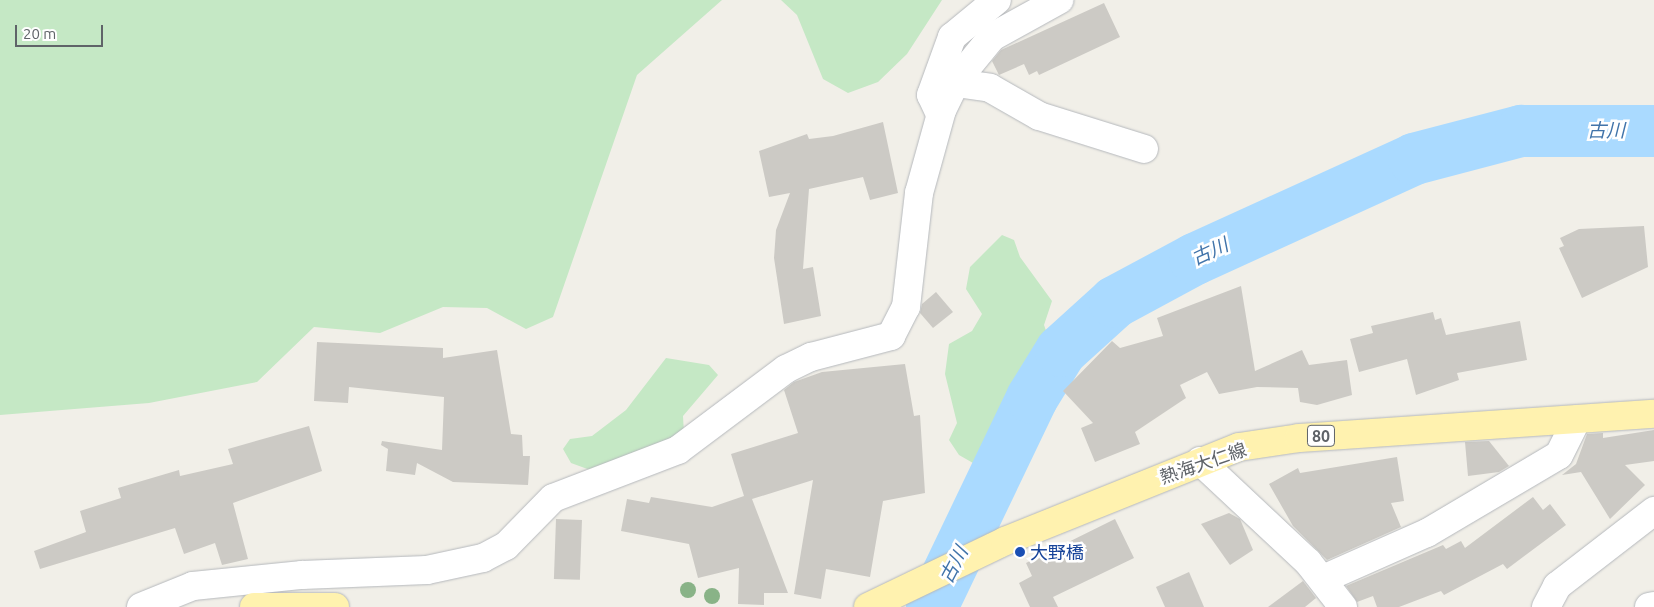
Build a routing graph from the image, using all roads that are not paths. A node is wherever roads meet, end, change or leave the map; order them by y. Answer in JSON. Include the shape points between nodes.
{"nodes":[{"id":1,"x":997,"y":0,"type":"edge"},
{"id":2,"x":1059,"y":0,"type":"edge"},
{"id":3,"x":956,"y":83,"type":"junction"},
{"id":4,"x":940,"y":114,"type":"junction"},
{"id":5,"x":1144,"y":149,"type":"dead end"},
{"id":6,"x":1654,"y":414,"type":"edge"},
{"id":7,"x":1577,"y":419,"type":"junction"},
{"id":8,"x":1200,"y":461,"type":"junction"},
{"id":9,"x":1654,"y":511,"type":"edge"},
{"id":10,"x":1323,"y":579,"type":"junction"},
{"id":11,"x":1654,"y":606,"type":"edge"},
{"id":12,"x":141,"y":607,"type":"edge"},
{"id":13,"x":254,"y":607,"type":"edge"},
{"id":14,"x":335,"y":607,"type":"edge"},
{"id":15,"x":868,"y":607,"type":"edge"},
{"id":16,"x":1343,"y":607,"type":"edge"},
{"id":17,"x":1546,"y":607,"type":"edge"},
{"id":18,"x":1649,"y":607,"type":"edge"}],
"edges":[{"from":1,"to":4,"type":"street","via":[[952,36],[931,95]]},
{"from":2,"to":3,"type":"street","via":[[992,37]]},
{"from":3,"to":4,"type":"street"},
{"from":3,"to":5,"type":"street","via":[[990,88],[1048,119]]},
{"from":4,"to":12,"type":"street","via":[[919,193],[906,307],[891,336],[811,357],[786,369],[678,450],[553,498],[506,546],[483,558],[427,570],[302,575],[194,586]]},
{"from":6,"to":7,"type":"main road","name":"熱海大仁線","number":"80"},
{"from":7,"to":8,"type":"main road","name":"熱海大仁線","number":"80","via":[[1299,438],[1239,447]]},
{"from":7,"to":10,"type":"street","via":[[1559,455],[1427,533]]},
{"from":8,"to":10,"type":"street"},
{"from":8,"to":15,"type":"main road","name":"熱海大仁線","number":"80","via":[[1005,541],[914,589]]},
{"from":9,"to":17,"type":"street","via":[[1556,586]]},
{"from":10,"to":16,"type":"street"},
{"from":11,"to":18,"type":"street"},
{"from":13,"to":14,"type":"main road"}]}
